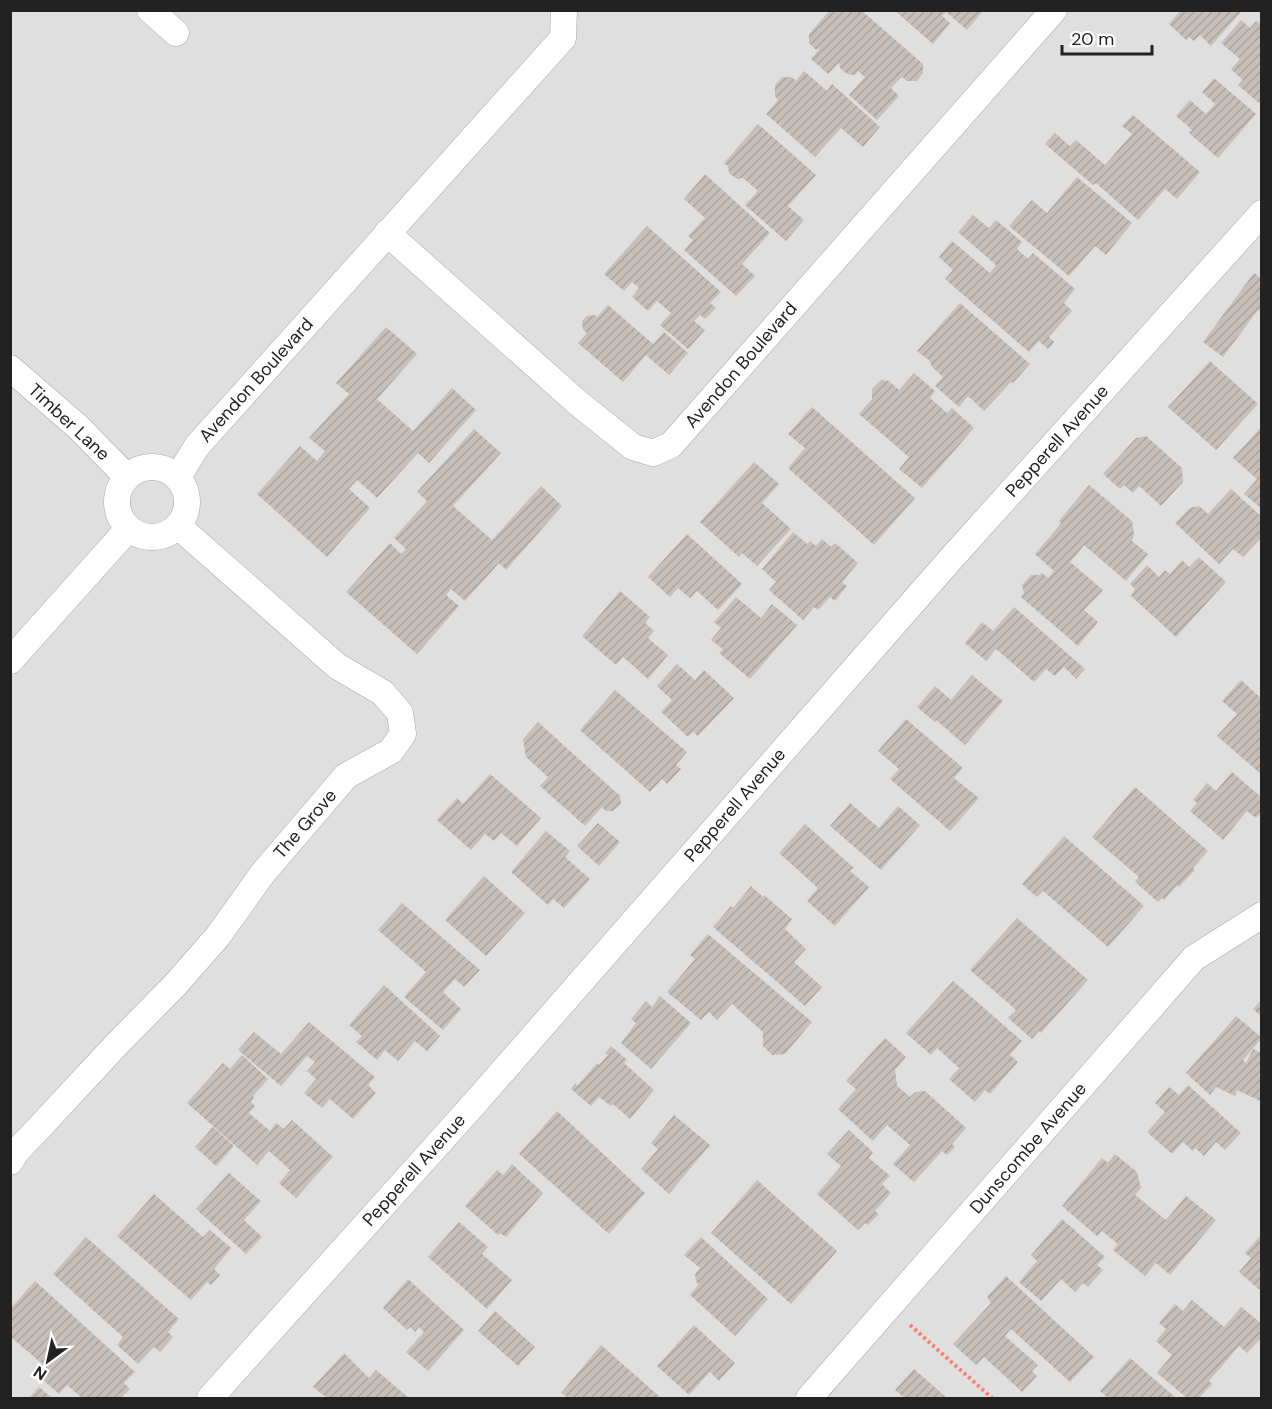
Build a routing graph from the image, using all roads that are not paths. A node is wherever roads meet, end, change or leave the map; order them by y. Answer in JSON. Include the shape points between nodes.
{"nodes":[{"id":1,"x":150,"y":10,"type":"edge"},
{"id":2,"x":564,"y":10,"type":"edge"},
{"id":3,"x":1054,"y":10,"type":"edge"},
{"id":4,"x":176,"y":33,"type":"dead end"},
{"id":5,"x":1262,"y":213,"type":"edge"},
{"id":6,"x":387,"y":233,"type":"junction"},
{"id":7,"x":10,"y":368,"type":"edge"},
{"id":8,"x":126,"y":477,"type":"junction"},
{"id":9,"x":178,"y":477,"type":"junction"},
{"id":10,"x":178,"y":526,"type":"junction"},
{"id":11,"x":129,"y":528,"type":"junction"},
{"id":12,"x":10,"y":661,"type":"edge"},
{"id":13,"x":1262,"y":915,"type":"edge"},
{"id":14,"x":10,"y":1162,"type":"edge"},
{"id":15,"x":210,"y":1398,"type":"edge"},
{"id":16,"x":809,"y":1398,"type":"edge"}],
"edges":[{"from":1,"to":4,"type":"street"},
{"from":2,"to":6,"type":"street","name":"Avendon Boulevard","via":[[563,38]]},
{"from":3,"to":6,"type":"street","name":"Avendon Boulevard","via":[[671,445],[653,453],[633,447],[578,403]]},
{"from":5,"to":15,"type":"street","name":"Pepperell Avenue","via":[[949,561],[474,1104]]},
{"from":6,"to":9,"type":"street","name":"Avendon Boulevard","via":[[197,446]]},
{"from":7,"to":8,"type":"street","name":"Timber Lane"},
{"from":8,"to":9,"type":"street","via":[[148,466],[161,467]]},
{"from":8,"to":11,"type":"street","via":[[117,494],[117,506]]},
{"from":9,"to":10,"type":"street","via":[[188,500]]},
{"from":10,"to":11,"type":"street","via":[[157,537],[144,536]]},
{"from":10,"to":14,"type":"street","name":"The Grove","via":[[337,666],[383,693],[400,713],[403,734],[391,751],[346,776],[263,873],[218,936]]},
{"from":11,"to":12,"type":"street"},
{"from":13,"to":16,"type":"street","name":"Dunscombe Avenue","via":[[1194,958]]}]}
